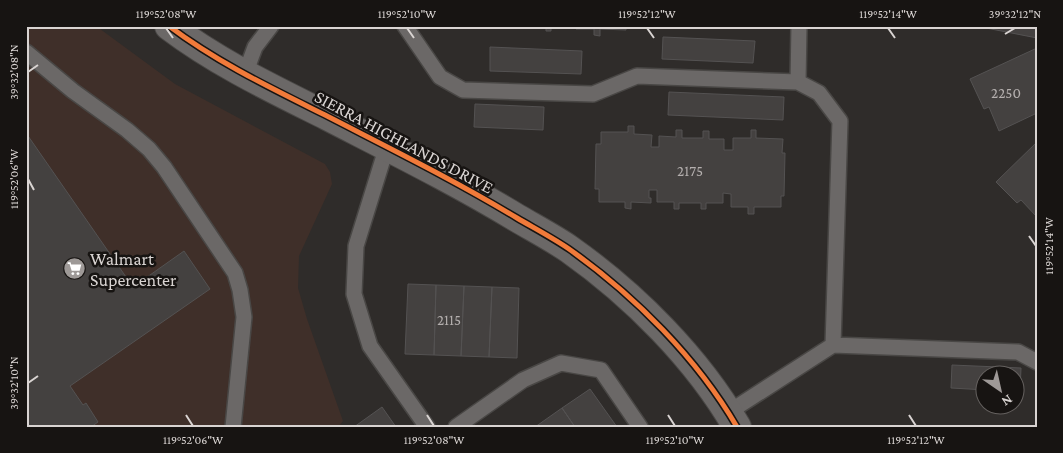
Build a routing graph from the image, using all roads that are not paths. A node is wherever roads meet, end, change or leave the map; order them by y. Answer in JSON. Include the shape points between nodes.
{"nodes":[{"id":1,"x":169,"y":26,"type":"edge"},
{"id":2,"x":270,"y":26,"type":"edge"},
{"id":3,"x":405,"y":26,"type":"edge"},
{"id":4,"x":799,"y":26,"type":"edge"},
{"id":5,"x":26,"y":52,"type":"edge"},
{"id":6,"x":245,"y":74,"type":"junction"},
{"id":7,"x":798,"y":82,"type":"junction"},
{"id":8,"x":387,"y":146,"type":"junction"},
{"id":9,"x":833,"y":346,"type":"junction"},
{"id":10,"x":1037,"y":362,"type":"edge"},
{"id":11,"x":733,"y":420,"type":"edge"},
{"id":12,"x":233,"y":427,"type":"edge"},
{"id":13,"x":427,"y":427,"type":"edge"},
{"id":14,"x":456,"y":427,"type":"edge"},
{"id":15,"x":640,"y":427,"type":"edge"}],
"edges":[{"from":1,"to":6,"type":"street","name":"SIERRA HIGHLANDS DRIVE"},
{"from":2,"to":6,"type":"lane","via":[[255,47]]},
{"from":3,"to":7,"type":"lane","via":[[440,77],[464,90],[593,94],[637,76]]},
{"from":4,"to":7,"type":"lane"},
{"from":5,"to":12,"type":"lane","via":[[149,149],[235,273],[244,317]]},
{"from":6,"to":8,"type":"street","name":"SIERRA HIGHLANDS DRIVE"},
{"from":7,"to":9,"type":"lane","via":[[819,93],[840,122]]},
{"from":8,"to":11,"type":"street","name":"SIERRA HIGHLANDS DRIVE","via":[[569,249],[631,298],[680,348]]},
{"from":8,"to":13,"type":"lane","via":[[356,246],[354,294],[370,346]]},
{"from":9,"to":10,"type":"lane","via":[[1018,352]]},
{"from":9,"to":11,"type":"lane"},
{"from":14,"to":15,"type":"lane","via":[[522,380],[561,363],[601,370]]}]}
